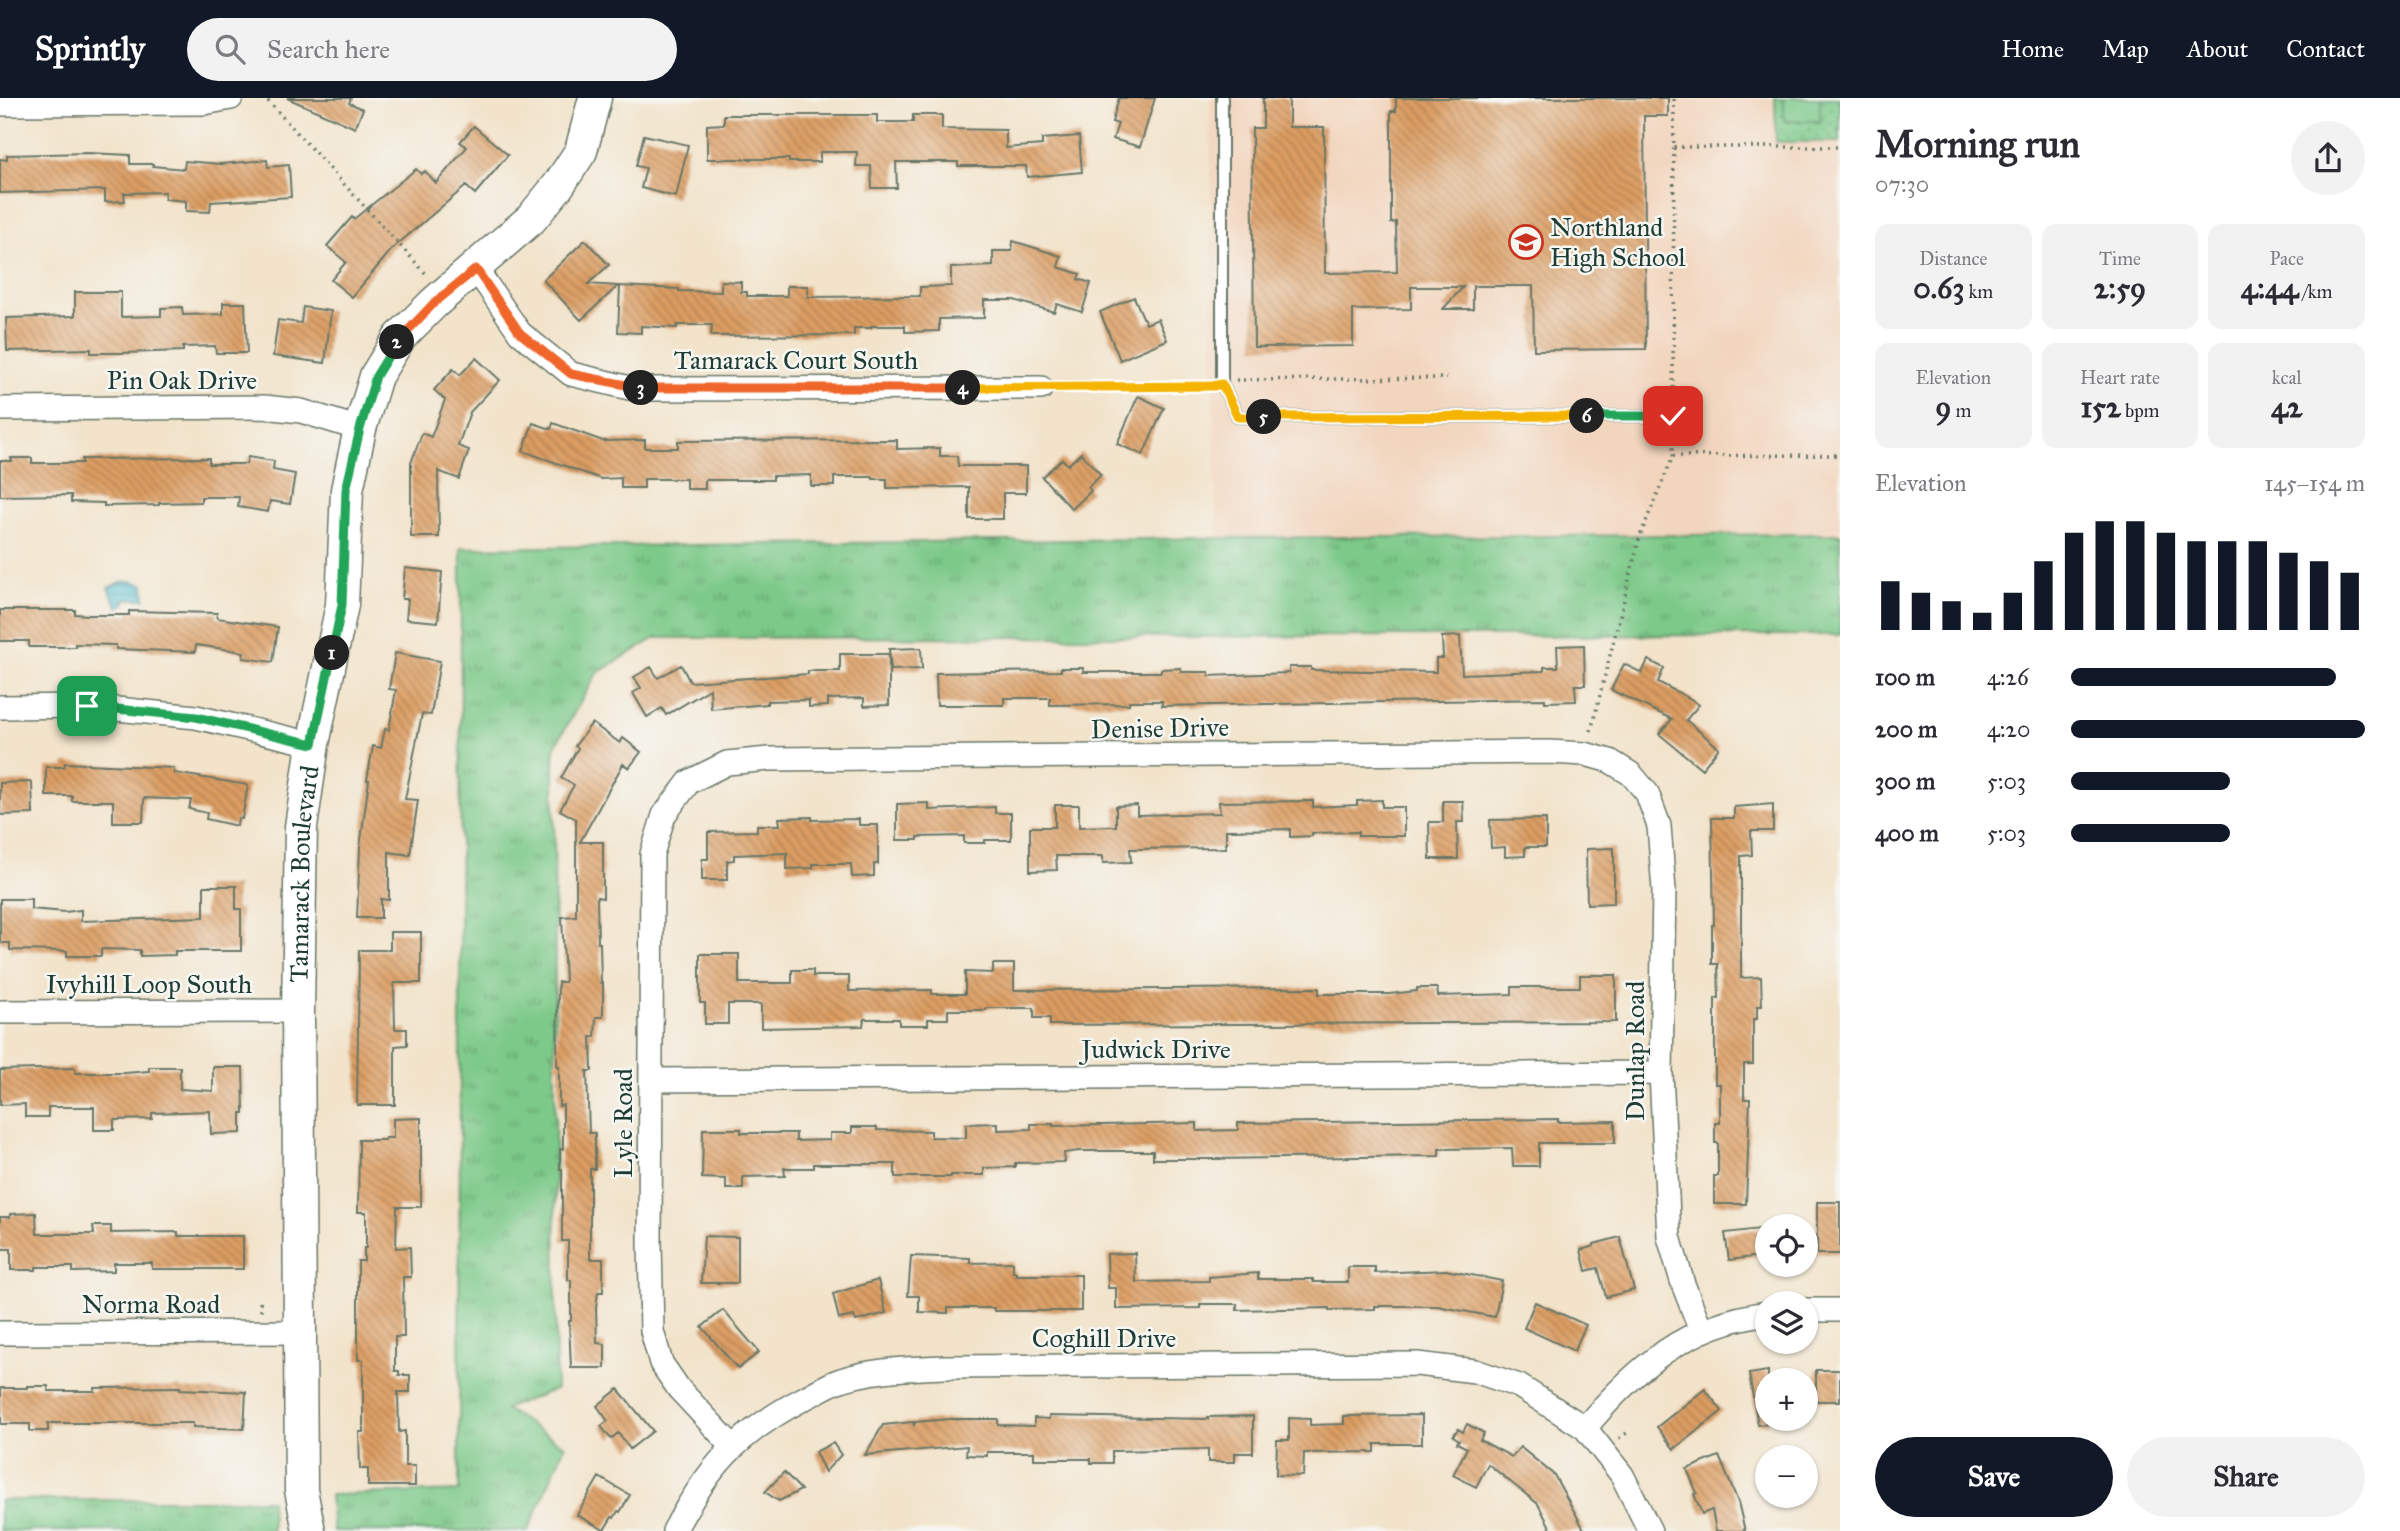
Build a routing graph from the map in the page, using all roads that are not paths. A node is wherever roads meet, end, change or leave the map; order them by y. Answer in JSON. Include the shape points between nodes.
{"nodes":[{"id":1,"x":231,"y":98,"type":"edge"},
{"id":2,"x":596,"y":98,"type":"edge"},
{"id":3,"x":1222,"y":98,"type":"edge"},
{"id":4,"x":0,"y":104,"type":"edge"},
{"id":5,"x":476,"y":269,"type":"junction"},
{"id":6,"x":1041,"y":388,"type":"road end"},
{"id":7,"x":0,"y":409,"type":"edge"},
{"id":8,"x":1673,"y":416,"type":"dead end"},
{"id":9,"x":360,"y":429,"type":"junction"},
{"id":10,"x":0,"y":707,"type":"edge"},
{"id":11,"x":313,"y":744,"type":"junction"},
{"id":12,"x":1631,"y":774,"type":"joint"},
{"id":13,"x":689,"y":782,"type":"joint"},
{"id":14,"x":298,"y":1011,"type":"junction"},
{"id":15,"x":0,"y":1012,"type":"edge"},
{"id":16,"x":1661,"y":1073,"type":"junction"},
{"id":17,"x":651,"y":1080,"type":"junction"},
{"id":18,"x":1818,"y":1310,"type":"edge"},
{"id":19,"x":1840,"y":1310,"type":"edge"},
{"id":20,"x":1755,"y":1314,"type":"edge"},
{"id":21,"x":1701,"y":1330,"type":"junction"},
{"id":22,"x":302,"y":1332,"type":"junction"},
{"id":23,"x":0,"y":1333,"type":"edge"},
{"id":24,"x":1585,"y":1428,"type":"junction"},
{"id":25,"x":732,"y":1446,"type":"junction"},
{"id":26,"x":309,"y":1531,"type":"edge"},
{"id":27,"x":674,"y":1531,"type":"edge"},
{"id":28,"x":1650,"y":1531,"type":"edge"}],
"edges":[{"from":1,"to":4,"type":"street","via":[[204,103]]},
{"from":2,"to":5,"type":"street","name":"Tamarack Boulevard","via":[[581,151],[558,186],[531,219]]},
{"from":3,"to":8,"type":"lane","via":[[1222,384],[1238,417]]},
{"from":5,"to":6,"type":"street","name":"Tamarack Court South","via":[[520,333],[571,374],[634,388]]},
{"from":5,"to":9,"type":"street","name":"Tamarack Boulevard","via":[[400,337],[376,376]]},
{"from":7,"to":9,"type":"street","name":"Pin Oak Drive","via":[[264,407],[301,411]]},
{"from":9,"to":11,"type":"street","name":"Tamarack Boulevard","via":[[346,490],[342,605]]},
{"from":10,"to":11,"type":"street","via":[[87,706],[196,717]]},
{"from":11,"to":14,"type":"street","name":"Tamarack Boulevard","via":[[301,827]]},
{"from":12,"to":13,"type":"street","name":"Denise Drive","via":[[1610,761],[1585,754],[1549,752],[769,759],[727,763]]},
{"from":12,"to":16,"type":"street","name":"Dunlap Road","via":[[1647,793],[1659,826],[1664,890]]},
{"from":13,"to":17,"type":"street","name":"Lyle Road","via":[[664,815],[652,854]]},
{"from":14,"to":15,"type":"street","name":"Ivyhill Loop South"},
{"from":14,"to":22,"type":"street","name":"Tamarack Boulevard"},
{"from":16,"to":17,"type":"street","name":"Judwick Drive"},
{"from":16,"to":21,"type":"street","name":"Dunlap Road","via":[[1669,1237]]},
{"from":17,"to":25,"type":"street","name":"Lyle Road","via":[[652,1331],[661,1363],[679,1389]]},
{"from":18,"to":19,"type":"street"},
{"from":20,"to":21,"type":"street"},
{"from":21,"to":24,"type":"street","via":[[1642,1367]]},
{"from":22,"to":23,"type":"street","name":"Norma Road"},
{"from":22,"to":26,"type":"street","name":"Tamarack Boulevard","via":[[302,1490]]},
{"from":24,"to":25,"type":"street","name":"Coghill Drive","via":[[1519,1385],[1475,1371],[1417,1364],[943,1367],[881,1371],[840,1380],[793,1404]]},
{"from":24,"to":28,"type":"street","name":"Coghill Drive","via":[[1622,1475]]},
{"from":25,"to":27,"type":"street","name":"Coghill Drive","via":[[696,1490]]}]}
